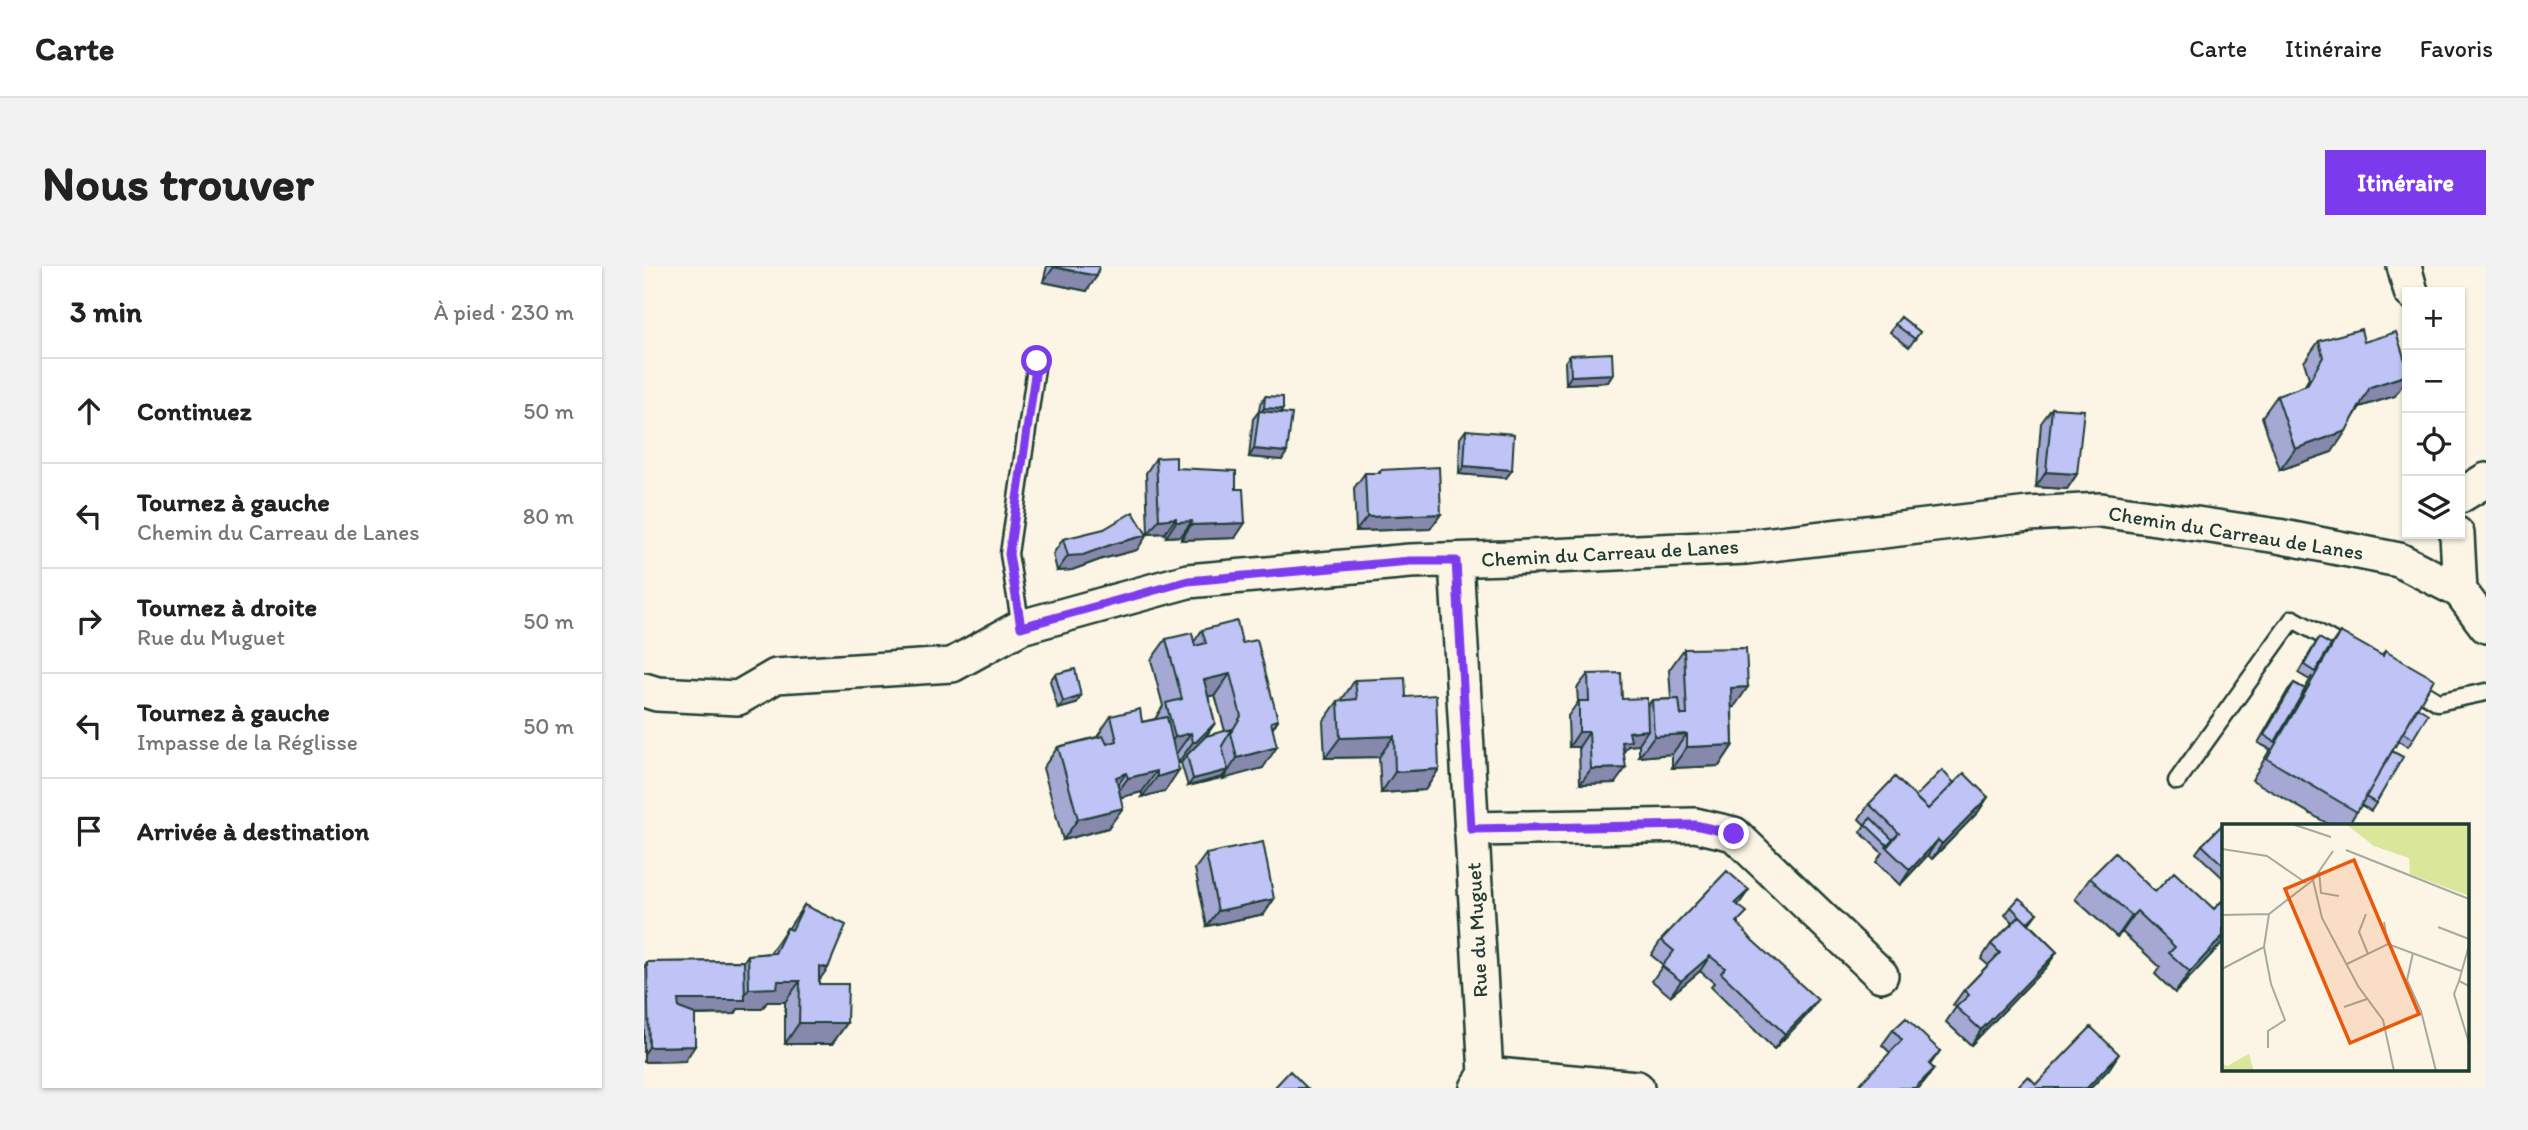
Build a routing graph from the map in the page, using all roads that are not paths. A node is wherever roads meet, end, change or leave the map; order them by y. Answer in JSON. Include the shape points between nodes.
{"nodes":[{"id":1,"x":2404,"y":266,"type":"edge"},
{"id":2,"x":2410,"y":287,"type":"edge"},
{"id":3,"x":1037,"y":361,"type":"dead end"},
{"id":4,"x":2486,"y":480,"type":"edge"},
{"id":5,"x":2465,"y":493,"type":"edge"},
{"id":6,"x":2457,"y":539,"type":"edge"},
{"id":7,"x":1456,"y":561,"type":"junction"},
{"id":8,"x":2460,"y":591,"type":"junction"},
{"id":9,"x":2486,"y":626,"type":"edge"},
{"id":10,"x":1021,"y":627,"type":"junction"},
{"id":11,"x":2370,"y":662,"type":"edge"},
{"id":12,"x":2392,"y":674,"type":"edge"},
{"id":13,"x":644,"y":691,"type":"edge"},
{"id":14,"x":2486,"y":692,"type":"edge"},
{"id":15,"x":2177,"y":781,"type":"dead end"},
{"id":16,"x":1471,"y":829,"type":"junction"},
{"id":17,"x":1881,"y":975,"type":"dead end"},
{"id":18,"x":1481,"y":1081,"type":"edge"},
{"id":19,"x":1637,"y":1088,"type":"edge"}],
"edges":[{"from":1,"to":2,"type":"street"},
{"from":3,"to":10,"type":"lane","via":[[1009,554]]},
{"from":4,"to":5,"type":"street"},
{"from":6,"to":8,"type":"street"},
{"from":7,"to":8,"type":"street","name":"Chemin du Carreau de Lanes","via":[[1746,547],[2101,510],[2278,536],[2399,560]]},
{"from":7,"to":10,"type":"street","name":"Chemin du Carreau de Lanes","via":[[1188,581]]},
{"from":7,"to":16,"type":"street","name":"Rue du Muguet"},
{"from":8,"to":9,"type":"street"},
{"from":10,"to":13,"type":"street","name":"Chemin du Carreau de Lanes","via":[[952,665],[776,676],[738,698]]},
{"from":11,"to":15,"type":"lane","via":[[2293,618]]},
{"from":12,"to":14,"type":"lane","via":[[2438,702]]},
{"from":16,"to":17,"type":"street","via":[[1695,825],[1734,834]]},
{"from":16,"to":18,"type":"street","name":"Rue du Muguet"},
{"from":18,"to":19,"type":"street"}]}
